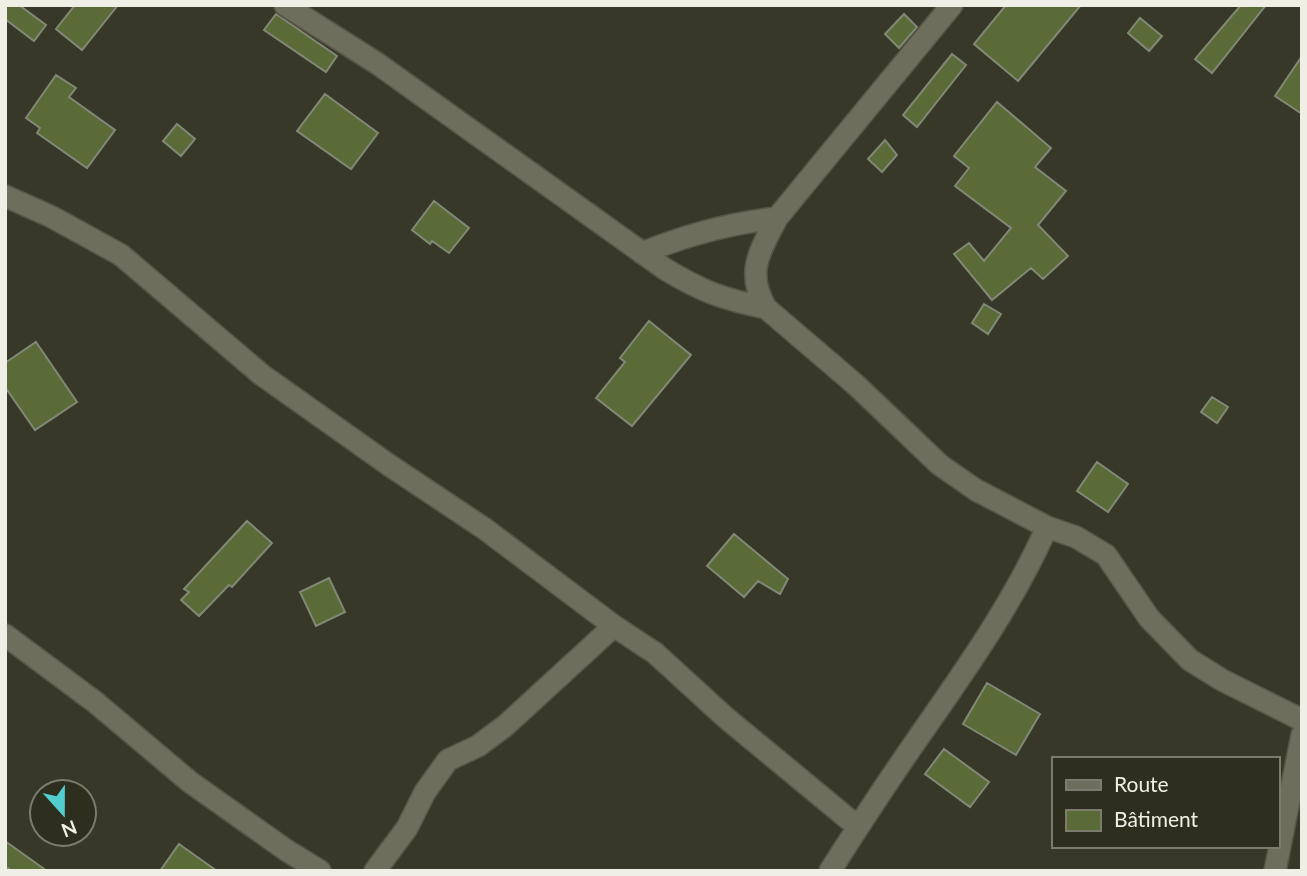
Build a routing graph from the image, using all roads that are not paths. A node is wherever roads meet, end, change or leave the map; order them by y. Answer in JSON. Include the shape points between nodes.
{"nodes":[{"id":1,"x":952,"y":5,"type":"edge"},
{"id":2,"x":287,"y":6,"type":"edge"},
{"id":3,"x":5,"y":196,"type":"edge"},
{"id":4,"x":777,"y":218,"type":"junction"},
{"id":5,"x":642,"y":253,"type":"junction"},
{"id":6,"x":766,"y":308,"type":"junction"},
{"id":7,"x":1047,"y":527,"type":"junction"},
{"id":8,"x":614,"y":626,"type":"junction"},
{"id":9,"x":5,"y":635,"type":"edge"},
{"id":10,"x":1302,"y":720,"type":"edge"},
{"id":11,"x":1302,"y":735,"type":"edge"},
{"id":12,"x":858,"y":827,"type":"junction"},
{"id":13,"x":320,"y":871,"type":"edge"},
{"id":14,"x":375,"y":871,"type":"edge"},
{"id":15,"x":830,"y":871,"type":"edge"},
{"id":16,"x":1275,"y":871,"type":"edge"}],
"edges":[{"from":1,"to":4,"type":"street"},
{"from":2,"to":5,"type":"street","via":[[378,64]]},
{"from":3,"to":8,"type":"street","via":[[121,256],[262,375],[494,535]]},
{"from":4,"to":5,"type":"street","via":[[745,221]]},
{"from":4,"to":6,"type":"street","via":[[754,272],[756,292]]},
{"from":5,"to":6,"type":"street","via":[[696,287],[727,300]]},
{"from":6,"to":7,"type":"street","via":[[856,384],[940,465],[976,490]]},
{"from":7,"to":10,"type":"street","via":[[1076,537],[1105,555],[1149,618],[1190,660]]},
{"from":7,"to":12,"type":"street","via":[[1031,564],[984,643]]},
{"from":8,"to":12,"type":"street","via":[[655,653]]},
{"from":8,"to":14,"type":"street","via":[[505,726],[448,760]]},
{"from":9,"to":13,"type":"street","via":[[95,702],[190,782]]},
{"from":11,"to":16,"type":"street"},
{"from":12,"to":15,"type":"street"}]}
